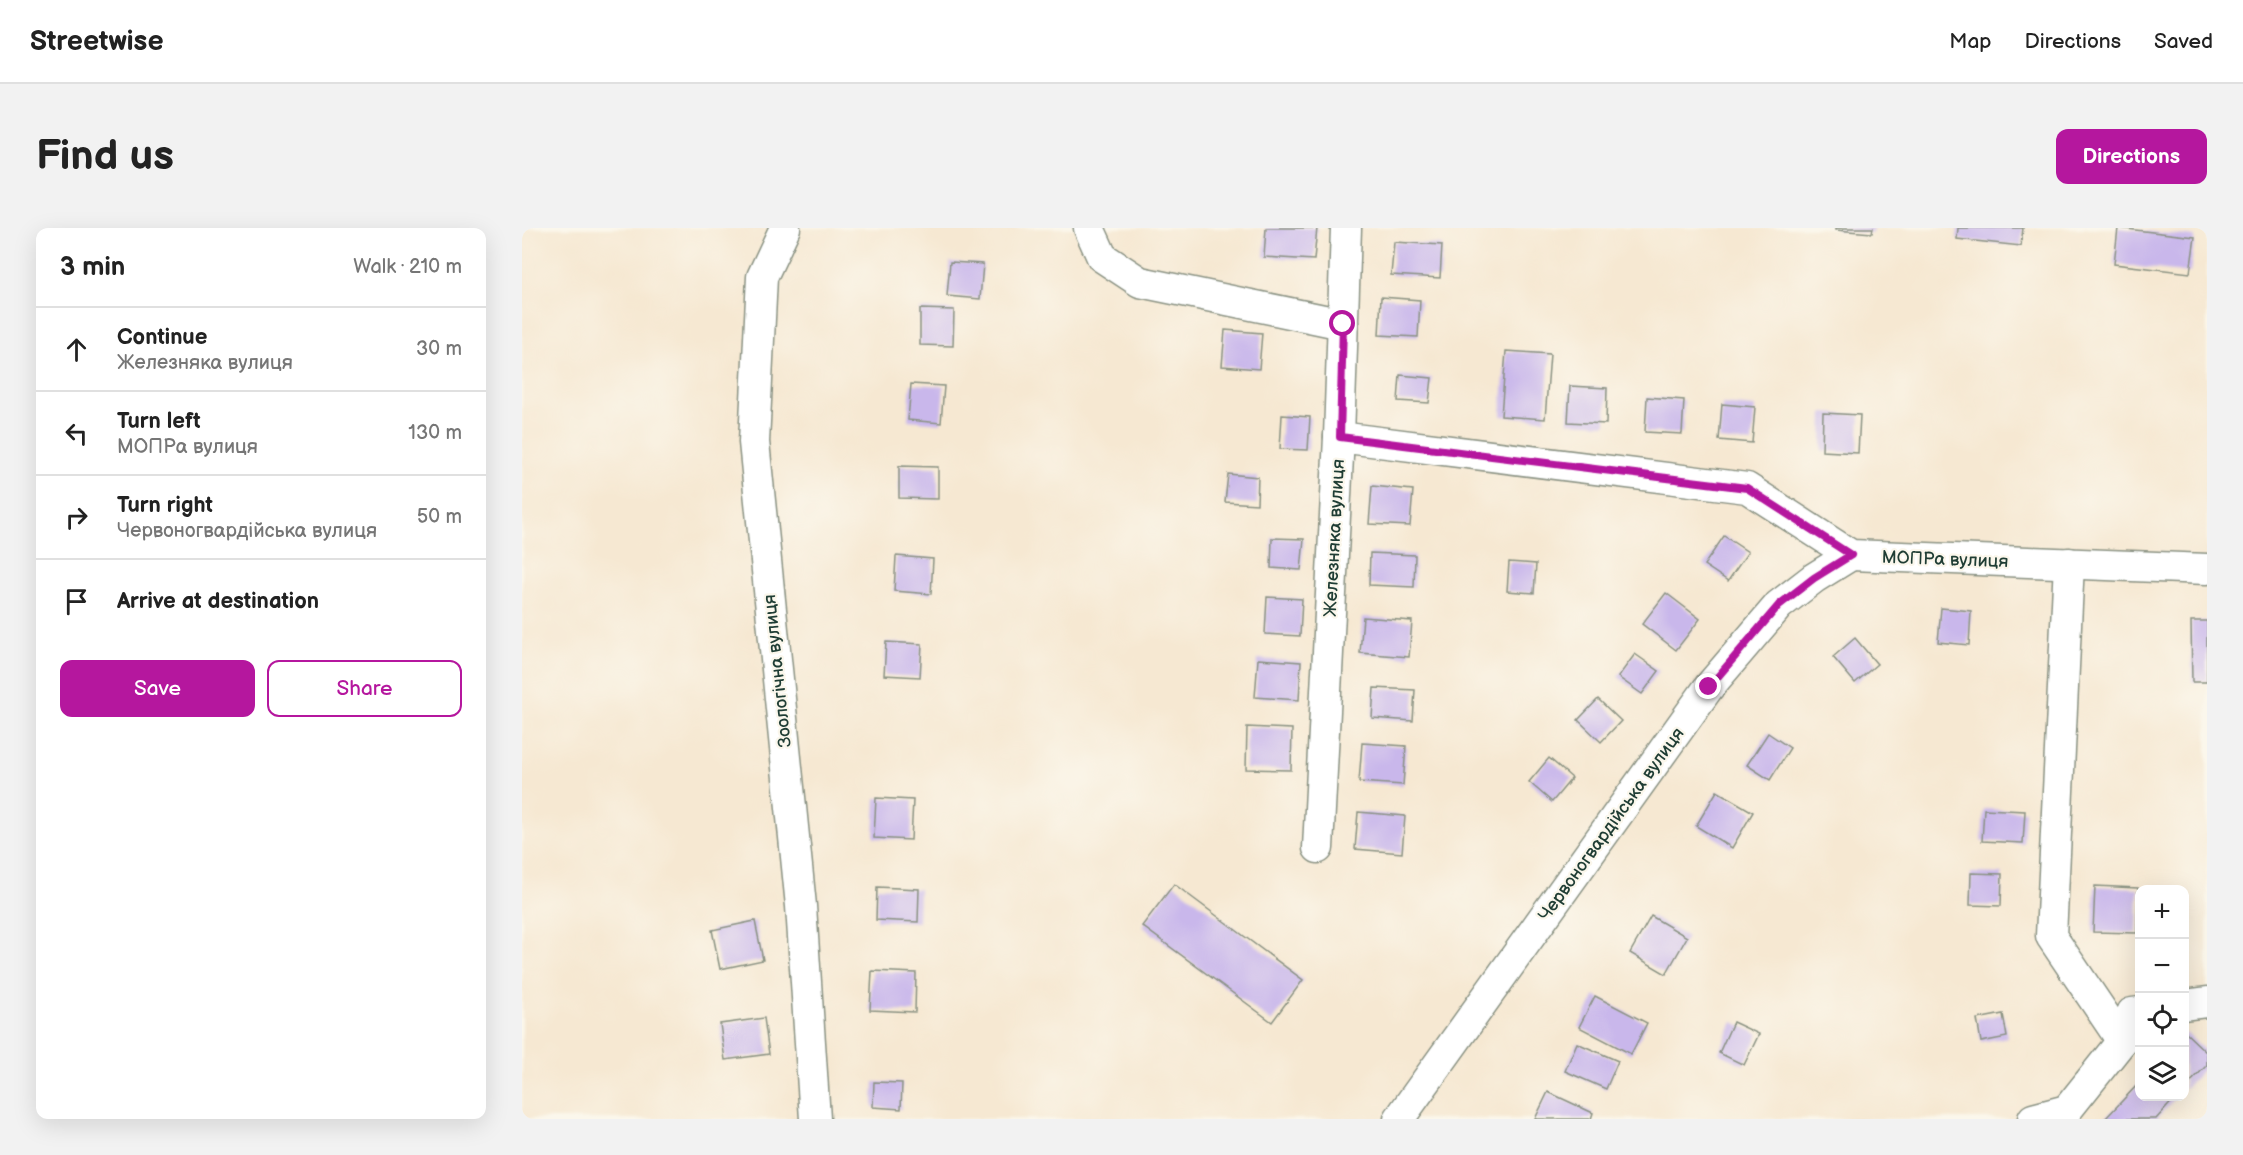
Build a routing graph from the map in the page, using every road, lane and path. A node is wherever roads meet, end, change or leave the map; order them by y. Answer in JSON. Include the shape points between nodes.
{"nodes":[{"id":1,"x":785,"y":228,"type":"edge"},
{"id":2,"x":1089,"y":228,"type":"edge"},
{"id":3,"x":1346,"y":228,"type":"edge"},
{"id":4,"x":1343,"y":324,"type":"junction"},
{"id":5,"x":1340,"y":437,"type":"junction"},
{"id":6,"x":1851,"y":555,"type":"junction"},
{"id":7,"x":2069,"y":563,"type":"junction"},
{"id":8,"x":2207,"y":570,"type":"edge"},
{"id":9,"x":1318,"y":848,"type":"dead end"},
{"id":10,"x":2207,"y":1002,"type":"edge"},
{"id":11,"x":2189,"y":1004,"type":"edge"},
{"id":12,"x":2135,"y":1013,"type":"edge"},
{"id":13,"x":2122,"y":1041,"type":"junction"},
{"id":14,"x":814,"y":1119,"type":"edge"},
{"id":15,"x":1400,"y":1119,"type":"edge"},
{"id":16,"x":2033,"y":1119,"type":"edge"}],
"edges":[{"from":1,"to":14,"type":"street","name":"Зоологічна вулиця","via":[[762,277],[754,442],[801,906]]},
{"from":2,"to":4,"type":"street","via":[[1101,257],[1140,282]]},
{"from":3,"to":4,"type":"street","name":"Железняка вулиця"},
{"from":4,"to":5,"type":"street","name":"Железняка вулиця"},
{"from":5,"to":6,"type":"street","via":[[1747,488]]},
{"from":5,"to":9,"type":"street","name":"Железняка вулиця"},
{"from":6,"to":7,"type":"street","name":"МОПРа вулиця"},
{"from":6,"to":15,"type":"street","name":"Червоногвардійська вулиця","via":[[1779,605],[1709,687]]},
{"from":7,"to":8,"type":"street","name":"МОПРа вулиця"},
{"from":7,"to":13,"type":"street","via":[[2051,936]]},
{"from":10,"to":11,"type":"street"},
{"from":12,"to":13,"type":"street"},
{"from":13,"to":16,"type":"street","via":[[2067,1110]]}]}
